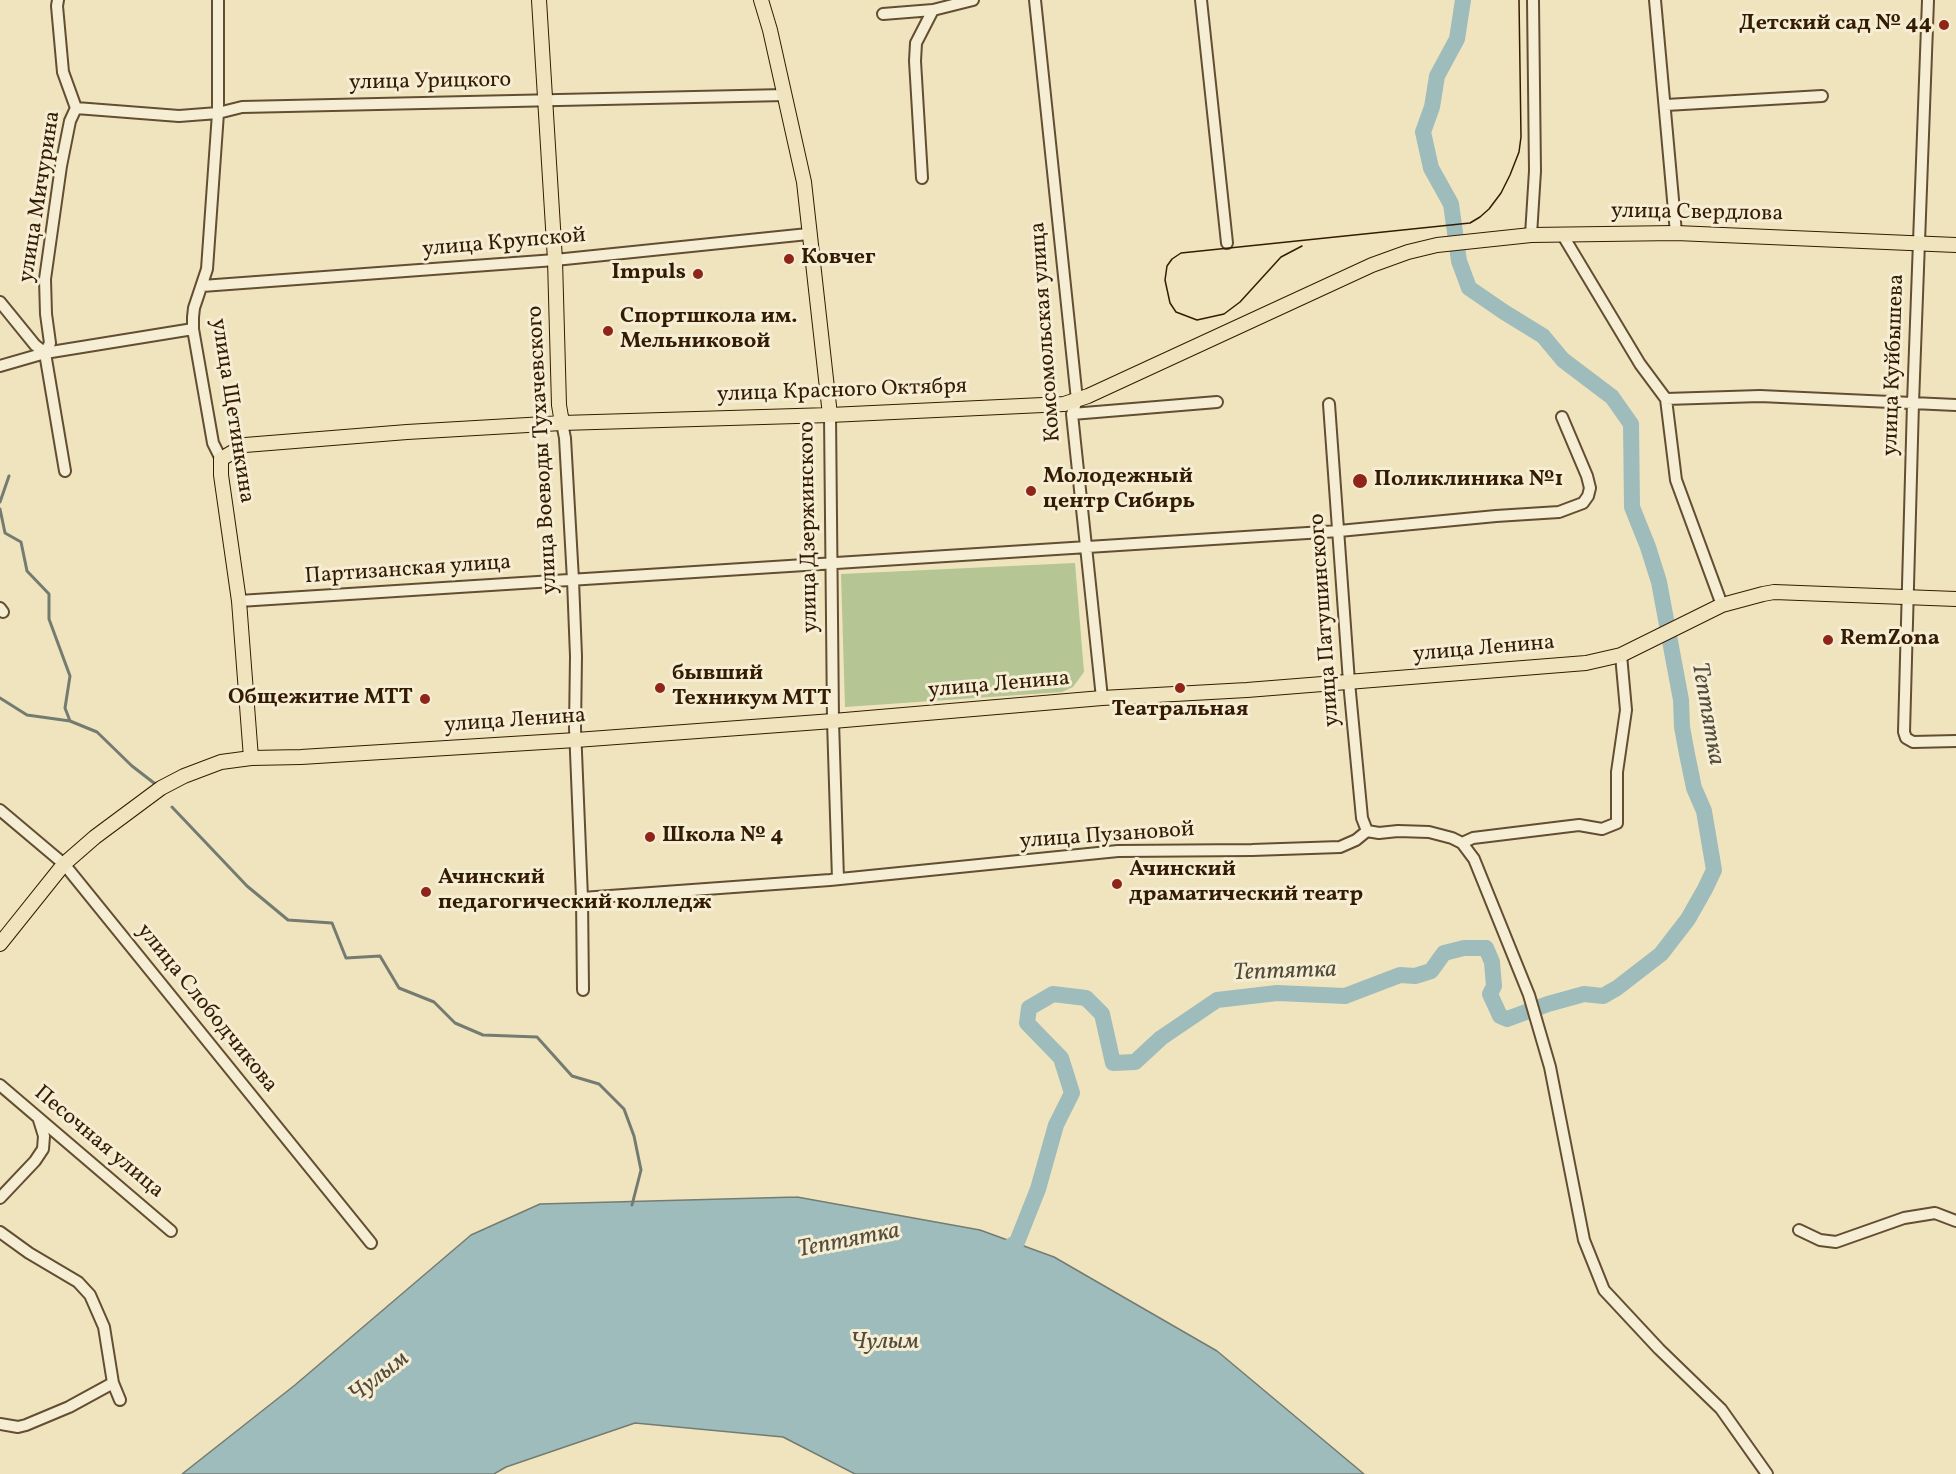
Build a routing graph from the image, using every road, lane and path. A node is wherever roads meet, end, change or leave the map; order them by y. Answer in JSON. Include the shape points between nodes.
{"nodes":[{"id":1,"x":58,"y":0,"type":"edge"},
{"id":2,"x":218,"y":0,"type":"edge"},
{"id":3,"x":539,"y":0,"type":"edge"},
{"id":4,"x":761,"y":0,"type":"edge"},
{"id":5,"x":973,"y":0,"type":"edge"},
{"id":6,"x":1035,"y":0,"type":"edge"},
{"id":7,"x":1201,"y":0,"type":"edge"},
{"id":8,"x":1533,"y":0,"type":"edge"},
{"id":9,"x":1655,"y":0,"type":"edge"},
{"id":10,"x":1928,"y":0,"type":"edge"},
{"id":11,"x":933,"y":10,"type":"junction"},
{"id":12,"x":883,"y":14,"type":"dead end"},
{"id":13,"x":785,"y":95,"type":"junction"},
{"id":14,"x":1822,"y":96,"type":"dead end"},
{"id":15,"x":544,"y":100,"type":"junction"},
{"id":16,"x":1666,"y":105,"type":"junction"},
{"id":17,"x":76,"y":108,"type":"junction"},
{"id":18,"x":218,"y":112,"type":"junction"},
{"id":19,"x":922,"y":178,"type":"dead end"},
{"id":20,"x":1676,"y":233,"type":"junction"},
{"id":21,"x":808,"y":234,"type":"junction"},
{"id":22,"x":1562,"y":234,"type":"junction"},
{"id":23,"x":1531,"y":235,"type":"junction"},
{"id":24,"x":1227,"y":243,"type":"dead end"},
{"id":25,"x":1920,"y":243,"type":"junction"},
{"id":26,"x":1437,"y":245,"type":"joint"},
{"id":27,"x":1956,"y":245,"type":"edge"},
{"id":28,"x":555,"y":260,"type":"junction"},
{"id":29,"x":202,"y":286,"type":"junction"},
{"id":30,"x":0,"y":302,"type":"edge"},
{"id":31,"x":193,"y":329,"type":"junction"},
{"id":32,"x":45,"y":353,"type":"junction"},
{"id":33,"x":0,"y":366,"type":"edge"},
{"id":34,"x":1666,"y":399,"type":"junction"},
{"id":35,"x":1077,"y":400,"type":"junction"},
{"id":36,"x":1217,"y":402,"type":"dead end"},
{"id":37,"x":1913,"y":403,"type":"junction"},
{"id":38,"x":1329,"y":404,"type":"dead end"},
{"id":39,"x":1956,"y":405,"type":"edge"},
{"id":40,"x":1072,"y":414,"type":"junction"},
{"id":41,"x":830,"y":415,"type":"junction"},
{"id":42,"x":1562,"y":417,"type":"dead end"},
{"id":43,"x":562,"y":423,"type":"junction"},
{"id":44,"x":221,"y":459,"type":"junction"},
{"id":45,"x":65,"y":471,"type":"dead end"},
{"id":46,"x":1339,"y":531,"type":"junction"},
{"id":47,"x":1085,"y":547,"type":"junction"},
{"id":48,"x":831,"y":564,"type":"junction"},
{"id":49,"x":573,"y":580,"type":"junction"},
{"id":50,"x":1906,"y":597,"type":"junction"},
{"id":51,"x":1956,"y":599,"type":"edge"},
{"id":52,"x":239,"y":601,"type":"junction"},
{"id":53,"x":1722,"y":605,"type":"junction"},
{"id":54,"x":1621,"y":655,"type":"junction"},
{"id":55,"x":1350,"y":682,"type":"junction"},
{"id":56,"x":1102,"y":698,"type":"junction"},
{"id":57,"x":833,"y":721,"type":"junction"},
{"id":58,"x":576,"y":740,"type":"junction"},
{"id":59,"x":1956,"y":741,"type":"edge"},
{"id":60,"x":251,"y":758,"type":"junction"},
{"id":61,"x":0,"y":810,"type":"edge"},
{"id":62,"x":1367,"y":831,"type":"junction"},
{"id":63,"x":1462,"y":843,"type":"junction"},
{"id":64,"x":64,"y":864,"type":"junction"},
{"id":65,"x":838,"y":879,"type":"junction"},
{"id":66,"x":582,"y":898,"type":"junction"},
{"id":67,"x":0,"y":944,"type":"edge"},
{"id":68,"x":583,"y":990,"type":"dead end"},
{"id":69,"x":0,"y":1085,"type":"edge"},
{"id":70,"x":39,"y":1120,"type":"junction"},
{"id":71,"x":0,"y":1198,"type":"edge"},
{"id":72,"x":1956,"y":1221,"type":"edge"},
{"id":73,"x":1799,"y":1230,"type":"dead end"},
{"id":74,"x":171,"y":1231,"type":"dead end"},
{"id":75,"x":0,"y":1232,"type":"edge"},
{"id":76,"x":371,"y":1243,"type":"dead end"},
{"id":77,"x":112,"y":1383,"type":"junction"},
{"id":78,"x":120,"y":1400,"type":"dead end"},
{"id":79,"x":0,"y":1424,"type":"edge"},
{"id":80,"x":1767,"y":1474,"type":"edge"}],
"edges":[{"from":1,"to":17,"type":"street","name":"улица Мичурина","via":[[63,72]]},
{"from":2,"to":18,"type":"street","name":"улица Щетинкина"},
{"from":3,"to":15,"type":"main road","name":"улица Воеводы Тухачевского"},
{"from":4,"to":13,"type":"main road","name":"улица Дзержинского"},
{"from":5,"to":11,"type":"street"},
{"from":6,"to":35,"type":"street","name":"Комсомольская улица"},
{"from":7,"to":24,"type":"street"},
{"from":8,"to":23,"type":"street","via":[[1535,171]]},
{"from":9,"to":16,"type":"street"},
{"from":10,"to":25,"type":"street","name":"улица Куйбышева"},
{"from":11,"to":12,"type":"street"},
{"from":11,"to":19,"type":"street","via":[[916,43]]},
{"from":13,"to":15,"type":"street","name":"улица Урицкого"},
{"from":13,"to":21,"type":"main road","name":"улица Дзержинского","via":[[804,182]]},
{"from":14,"to":16,"type":"street"},
{"from":15,"to":18,"type":"street","name":"улица Урицкого","via":[[242,107]]},
{"from":15,"to":28,"type":"main road","name":"улица Воеводы Тухачевского"},
{"from":16,"to":20,"type":"street"},
{"from":17,"to":18,"type":"street","name":"улица Урицкого","via":[[179,116]]},
{"from":17,"to":32,"type":"street","name":"улица Мичурина","via":[[61,166],[45,279],[50,343]]},
{"from":18,"to":29,"type":"street","name":"улица Щетинкина","via":[[207,269]]},
{"from":20,"to":22,"type":"main road","name":"улица Свердлова"},
{"from":20,"to":25,"type":"main road","name":"улица Свердлова"},
{"from":21,"to":28,"type":"street","name":"улица Крупской"},
{"from":21,"to":41,"type":"main road","name":"улица Дзержинского"},
{"from":22,"to":23,"type":"main road","name":"улица Свердлова"},
{"from":22,"to":34,"type":"street","via":[[1640,364]]},
{"from":23,"to":26,"type":"main road","name":"улица Свердлова"},
{"from":25,"to":27,"type":"main road","name":"улица Свердлова"},
{"from":25,"to":37,"type":"street","name":"улица Куйбышева"},
{"from":26,"to":35,"type":"main road","name":"улица Красного Октября","via":[[1372,265]]},
{"from":28,"to":29,"type":"street","name":"улица Крупской"},
{"from":28,"to":43,"type":"main road","name":"улица Воеводы Тухачевского"},
{"from":29,"to":31,"type":"street","name":"улица Щетинкина","via":[[194,308]]},
{"from":30,"to":32,"type":"street"},
{"from":31,"to":32,"type":"street"},
{"from":31,"to":44,"type":"street","name":"улица Щетинкина","via":[[213,443]]},
{"from":32,"to":33,"type":"street"},
{"from":32,"to":45,"type":"street","name":"улица Мичурина"},
{"from":34,"to":37,"type":"street","via":[[1760,396]]},
{"from":34,"to":53,"type":"street","via":[[1676,480]]},
{"from":35,"to":40,"type":"street","name":"Комсомольская улица"},
{"from":35,"to":41,"type":"main road","name":"улица Красного Октября","via":[[1064,404]]},
{"from":36,"to":40,"type":"street"},
{"from":37,"to":39,"type":"street"},
{"from":37,"to":50,"type":"street","name":"улица Куйбышева"},
{"from":38,"to":46,"type":"street","name":"улица Патушинского"},
{"from":40,"to":47,"type":"street","name":"Комсомольская улица"},
{"from":41,"to":43,"type":"main road","name":"улица Красного Октября"},
{"from":41,"to":48,"type":"street","name":"улица Дзержинского"},
{"from":42,"to":46,"type":"street","name":"Партизанская улица","via":[[1590,488],[1583,503],[1559,512]]},
{"from":43,"to":44,"type":"main road","name":"улица Красного Октября","via":[[245,445]]},
{"from":43,"to":49,"type":"street","name":"улица Воеводы Тухачевского"},
{"from":44,"to":52,"type":"main road","name":"улица Щетинкина"},
{"from":46,"to":47,"type":"street","name":"Партизанская улица"},
{"from":46,"to":55,"type":"street","name":"улица Патушинского"},
{"from":47,"to":48,"type":"street","name":"Партизанская улица"},
{"from":47,"to":56,"type":"street","name":"Комсомольская улица"},
{"from":48,"to":49,"type":"street","name":"Партизанская улица"},
{"from":48,"to":57,"type":"street","name":"улица Дзержинского"},
{"from":49,"to":52,"type":"street","name":"Партизанская улица"},
{"from":49,"to":58,"type":"street","name":"улица Воеводы Тухачевского"},
{"from":50,"to":51,"type":"main road","name":"улица Ленина"},
{"from":50,"to":53,"type":"main road","name":"улица Ленина","via":[[1774,592]]},
{"from":50,"to":59,"type":"street","name":"улица Куйбышева","via":[[1906,738],[1913,742]]},
{"from":52,"to":60,"type":"main road","name":"улица Щетинкина"},
{"from":53,"to":54,"type":"main road","name":"улица Ленина"},
{"from":54,"to":55,"type":"main road","name":"улица Ленина","via":[[1586,663]]},
{"from":54,"to":63,"type":"street","via":[[1626,710],[1617,772],[1617,823],[1602,829],[1579,825],[1473,838]]},
{"from":55,"to":56,"type":"main road","name":"улица Ленина"},
{"from":55,"to":62,"type":"street","name":"улица Патушинского","via":[[1362,818]]},
{"from":56,"to":57,"type":"main road","name":"улица Ленина"},
{"from":57,"to":58,"type":"main road","name":"улица Ленина"},
{"from":57,"to":65,"type":"street","name":"улица Дзержинского"},
{"from":58,"to":60,"type":"main road","name":"улица Ленина"},
{"from":58,"to":66,"type":"street","name":"улица Воеводы Тухачевского"},
{"from":60,"to":64,"type":"main road","name":"улица Ленина","via":[[202,768],[161,788]]},
{"from":61,"to":64,"type":"street","name":"улица Слободчикова"},
{"from":62,"to":63,"type":"street","via":[[1429,832]]},
{"from":62,"to":65,"type":"street","name":"улица Пузановой","via":[[1340,847],[1118,851]]},
{"from":63,"to":80,"type":"street","via":[[1480,871],[1529,995],[1550,1067],[1584,1240],[1604,1290],[1721,1409]]},
{"from":64,"to":67,"type":"main road","name":"улица Ленина"},
{"from":64,"to":76,"type":"street","name":"улица Слободчикова"},
{"from":65,"to":66,"type":"street","name":"улица Пузановой"},
{"from":66,"to":68,"type":"street","name":"улица Воеводы Тухачевского"},
{"from":69,"to":70,"type":"street","name":"Песочная улица"},
{"from":70,"to":71,"type":"street","via":[[43,1149]]},
{"from":70,"to":74,"type":"street","name":"Песочная улица"},
{"from":72,"to":73,"type":"street","via":[[1935,1213],[1915,1216],[1836,1242],[1820,1240]]},
{"from":75,"to":77,"type":"street","via":[[78,1282],[90,1294],[104,1327]]},
{"from":77,"to":78,"type":"street"},
{"from":77,"to":79,"type":"street","via":[[26,1425]]}]}
